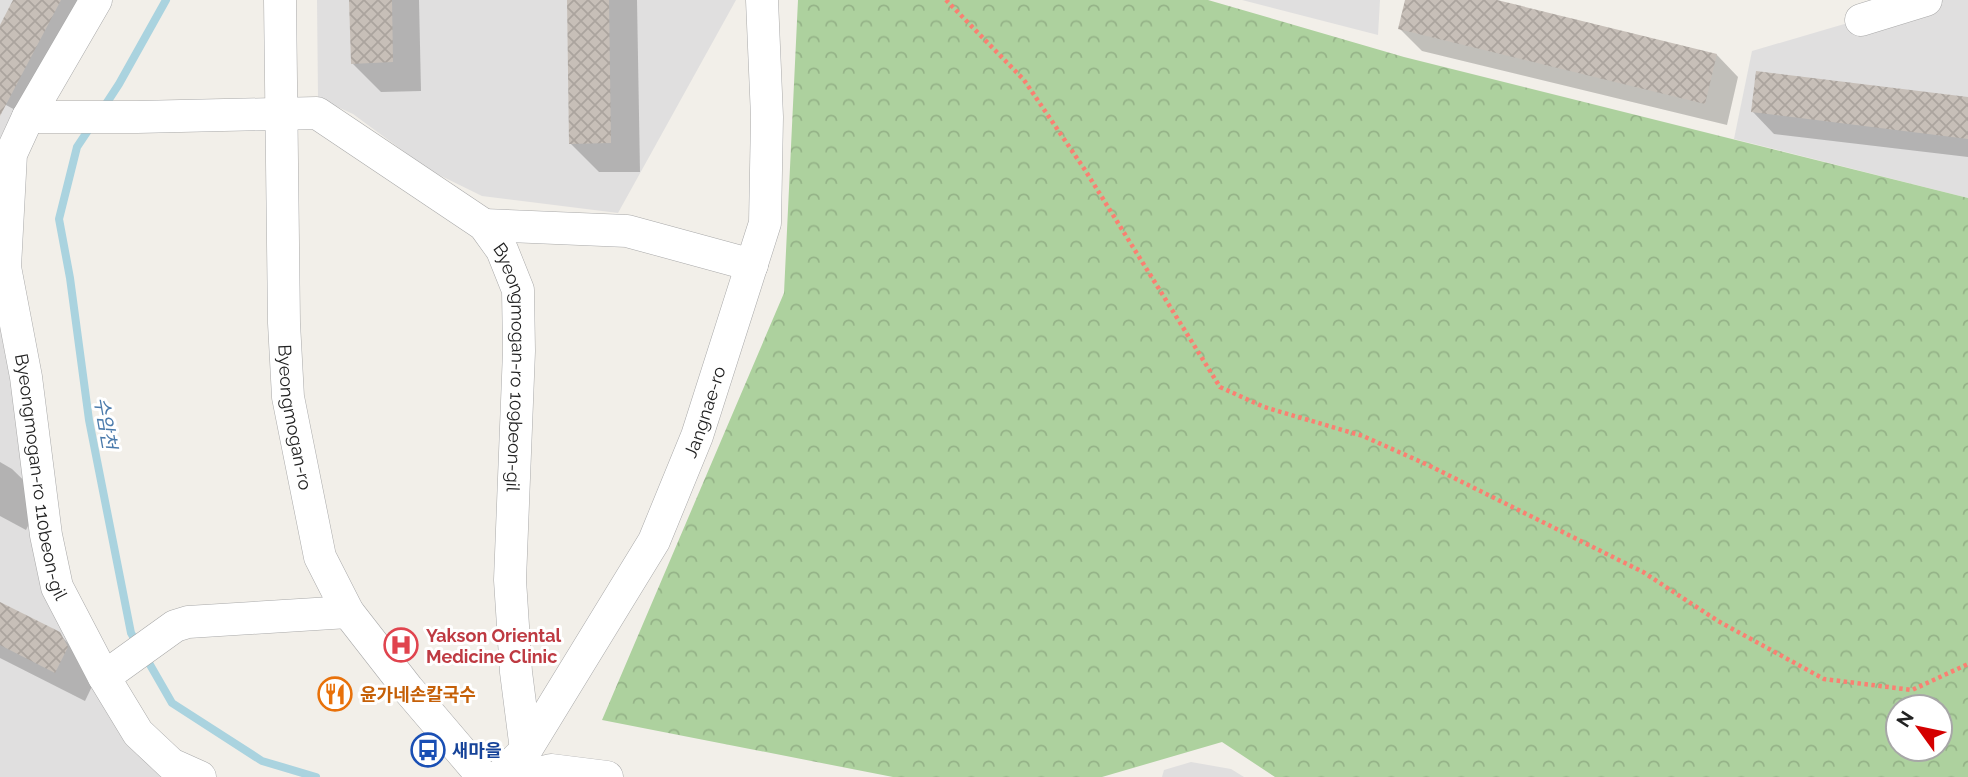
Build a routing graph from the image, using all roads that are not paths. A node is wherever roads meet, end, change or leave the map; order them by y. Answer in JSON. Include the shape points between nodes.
{"nodes":[{"id":1,"x":96,"y":0,"type":"edge"},
{"id":2,"x":280,"y":0,"type":"edge"},
{"id":3,"x":762,"y":0,"type":"edge"},
{"id":4,"x":1926,"y":0,"type":"edge"},
{"id":5,"x":1861,"y":20,"type":"dead end"},
{"id":6,"x":282,"y":114,"type":"junction"},
{"id":7,"x":43,"y":117,"type":"junction"},
{"id":8,"x":484,"y":225,"type":"junction"},
{"id":9,"x":752,"y":265,"type":"junction"},
{"id":10,"x":348,"y":612,"type":"junction"},
{"id":11,"x":111,"y":673,"type":"junction"},
{"id":12,"x":524,"y":764,"type":"edge"},
{"id":13,"x":200,"y":777,"type":"edge"},
{"id":14,"x":484,"y":777,"type":"edge"},
{"id":15,"x":499,"y":777,"type":"edge"},
{"id":16,"x":607,"y":777,"type":"edge"}],
"edges":[{"from":1,"to":7,"type":"street","name":"Byeongmogan-ro 110beon-gil"},
{"from":2,"to":6,"type":"street","name":"Byeongmogan-ro"},
{"from":3,"to":9,"type":"street","name":"Jangnae-ro","via":[[768,117],[765,223]]},
{"from":4,"to":5,"type":"street"},
{"from":6,"to":7,"type":"street"},
{"from":6,"to":8,"type":"street","name":"Byeongmogan-ro 109beon-gil","via":[[317,113]]},
{"from":6,"to":10,"type":"street","name":"Byeongmogan-ro","via":[[288,397],[320,557]]},
{"from":7,"to":11,"type":"street","name":"Byeongmogan-ro 110beon-gil","via":[[11,154],[5,267],[57,587]]},
{"from":8,"to":9,"type":"street","via":[[626,231]]},
{"from":8,"to":12,"type":"street","name":"Byeongmogan-ro 109beon-gil","via":[[502,250],[519,290],[510,580]]},
{"from":9,"to":12,"type":"street","name":"Jangnae-ro","via":[[697,436],[654,541]]},
{"from":10,"to":11,"type":"street","via":[[188,622],[175,626]]},
{"from":10,"to":14,"type":"street","name":"Byeongmogan-ro"},
{"from":11,"to":13,"type":"street","name":"Byeongmogan-ro 110beon-gil","via":[[138,733],[172,764]]},
{"from":12,"to":15,"type":"street","name":"Jangnae-ro"},
{"from":12,"to":16,"type":"street"}]}
